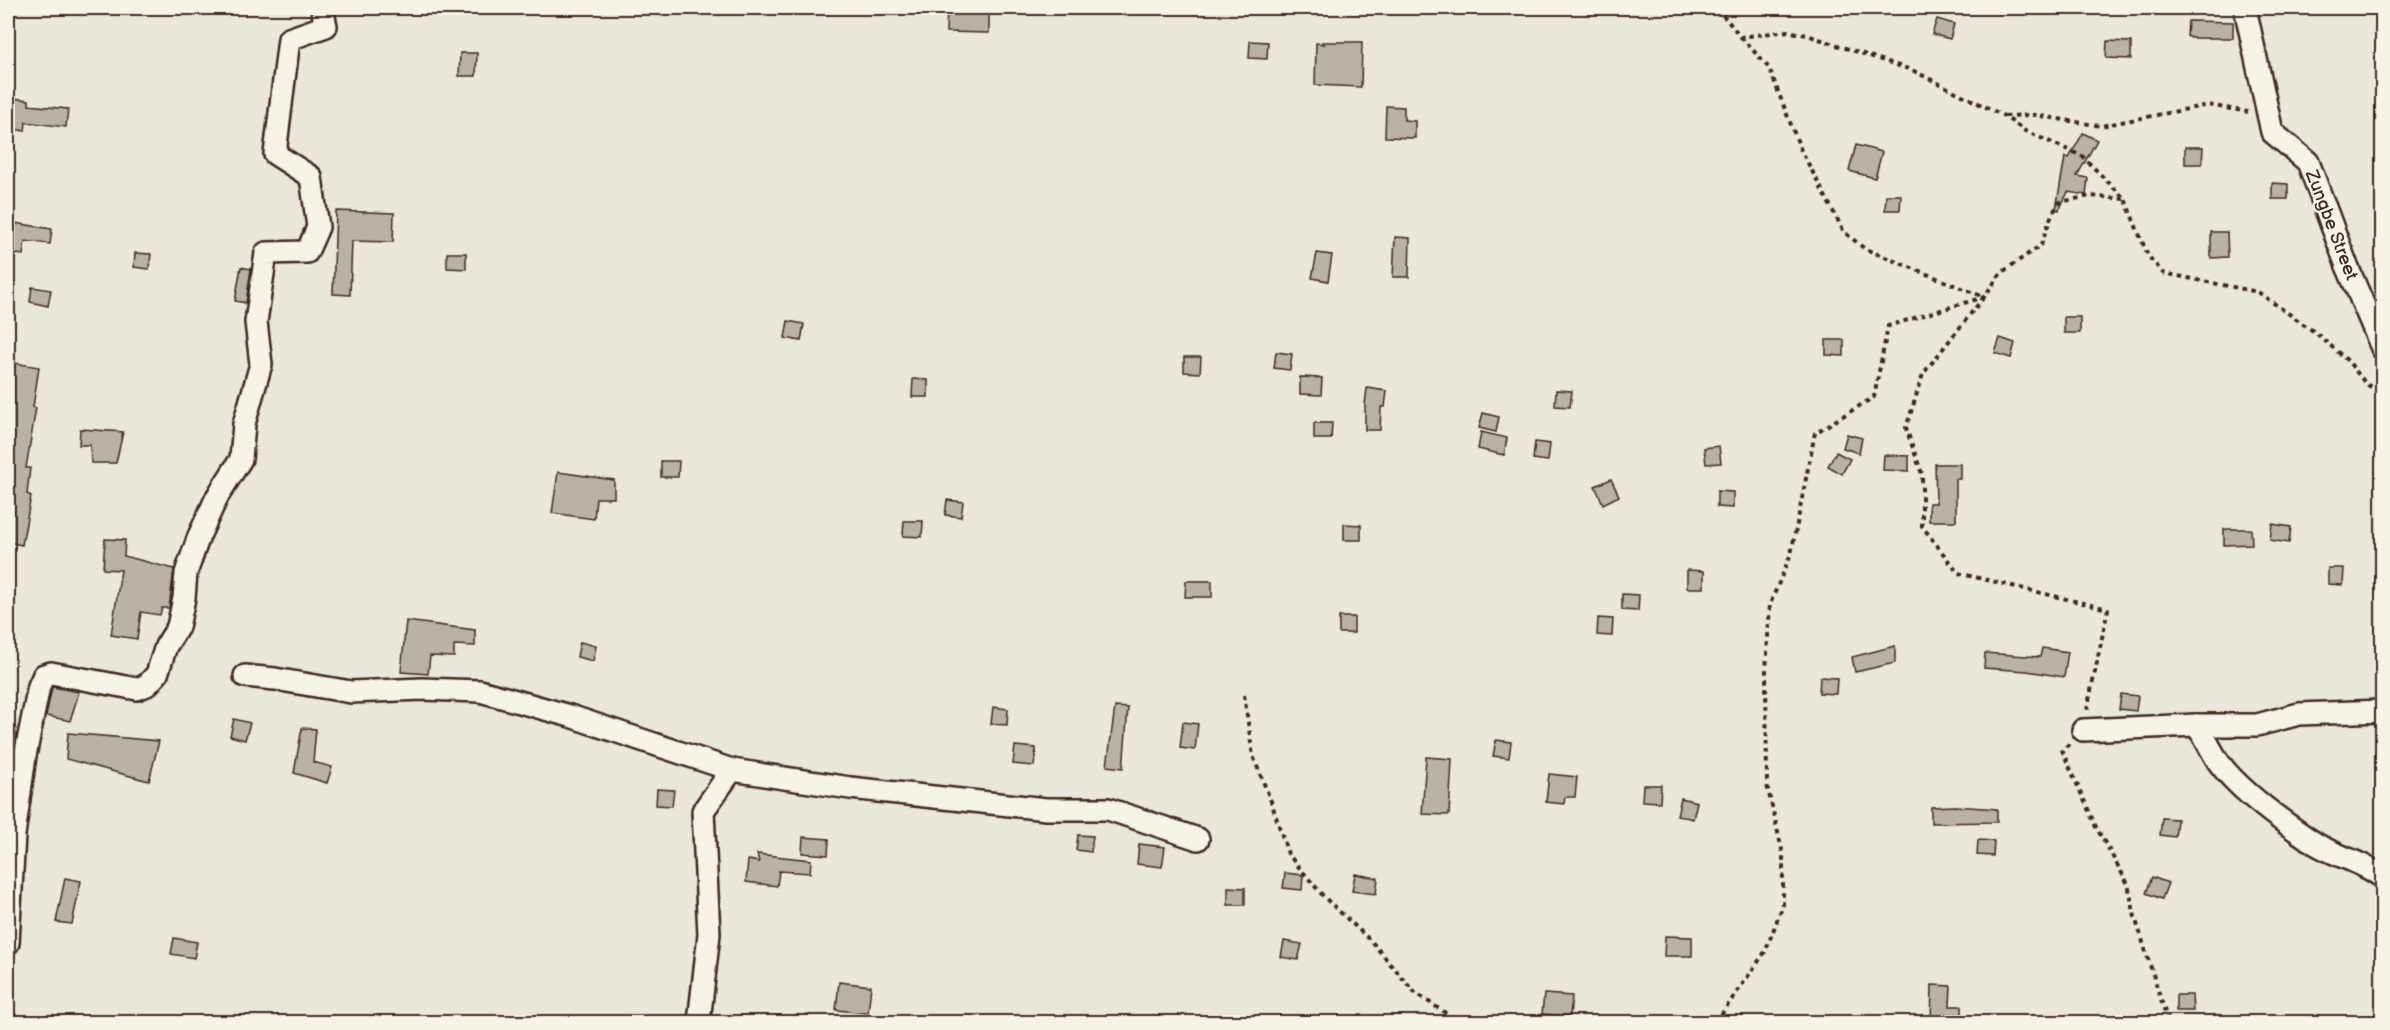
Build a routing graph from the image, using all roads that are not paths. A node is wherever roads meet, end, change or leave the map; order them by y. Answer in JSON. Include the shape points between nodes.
{"nodes":[{"id":1,"x":322,"y":8,"type":"edge"},
{"id":2,"x":2245,"y":8,"type":"edge"},
{"id":3,"x":2382,"y":348,"type":"edge"},
{"id":4,"x":244,"y":676,"type":"dead end"},
{"id":5,"x":2382,"y":711,"type":"edge"},
{"id":6,"x":2196,"y":725,"type":"junction"},
{"id":7,"x":2083,"y":730,"type":"road end"},
{"id":8,"x":732,"y":770,"type":"junction"},
{"id":9,"x":1198,"y":839,"type":"dead end"},
{"id":10,"x":2382,"y":877,"type":"edge"},
{"id":11,"x":8,"y":943,"type":"edge"},
{"id":12,"x":699,"y":1023,"type":"edge"}],
"edges":[{"from":1,"to":11,"type":"street","via":[[326,26],[289,39],[275,154],[311,177],[318,227],[307,252],[266,253],[256,322],[261,364],[244,424],[241,459],[199,536],[186,573],[178,627],[152,680],[138,689],[44,675],[26,756],[15,835]]},
{"from":2,"to":3,"type":"street","name":"Zungbe Street","via":[[2272,132],[2308,162]]},
{"from":4,"to":8,"type":"street","via":[[351,692],[480,691],[570,716]]},
{"from":5,"to":6,"type":"street","via":[[2299,714],[2257,725]]},
{"from":6,"to":7,"type":"street"},
{"from":6,"to":10,"type":"street","via":[[2220,764],[2249,793],[2329,852],[2370,867]]},
{"from":8,"to":9,"type":"street","via":[[850,788],[1046,809],[1108,809]]},
{"from":8,"to":12,"type":"street","via":[[703,811],[709,934]]}]}
